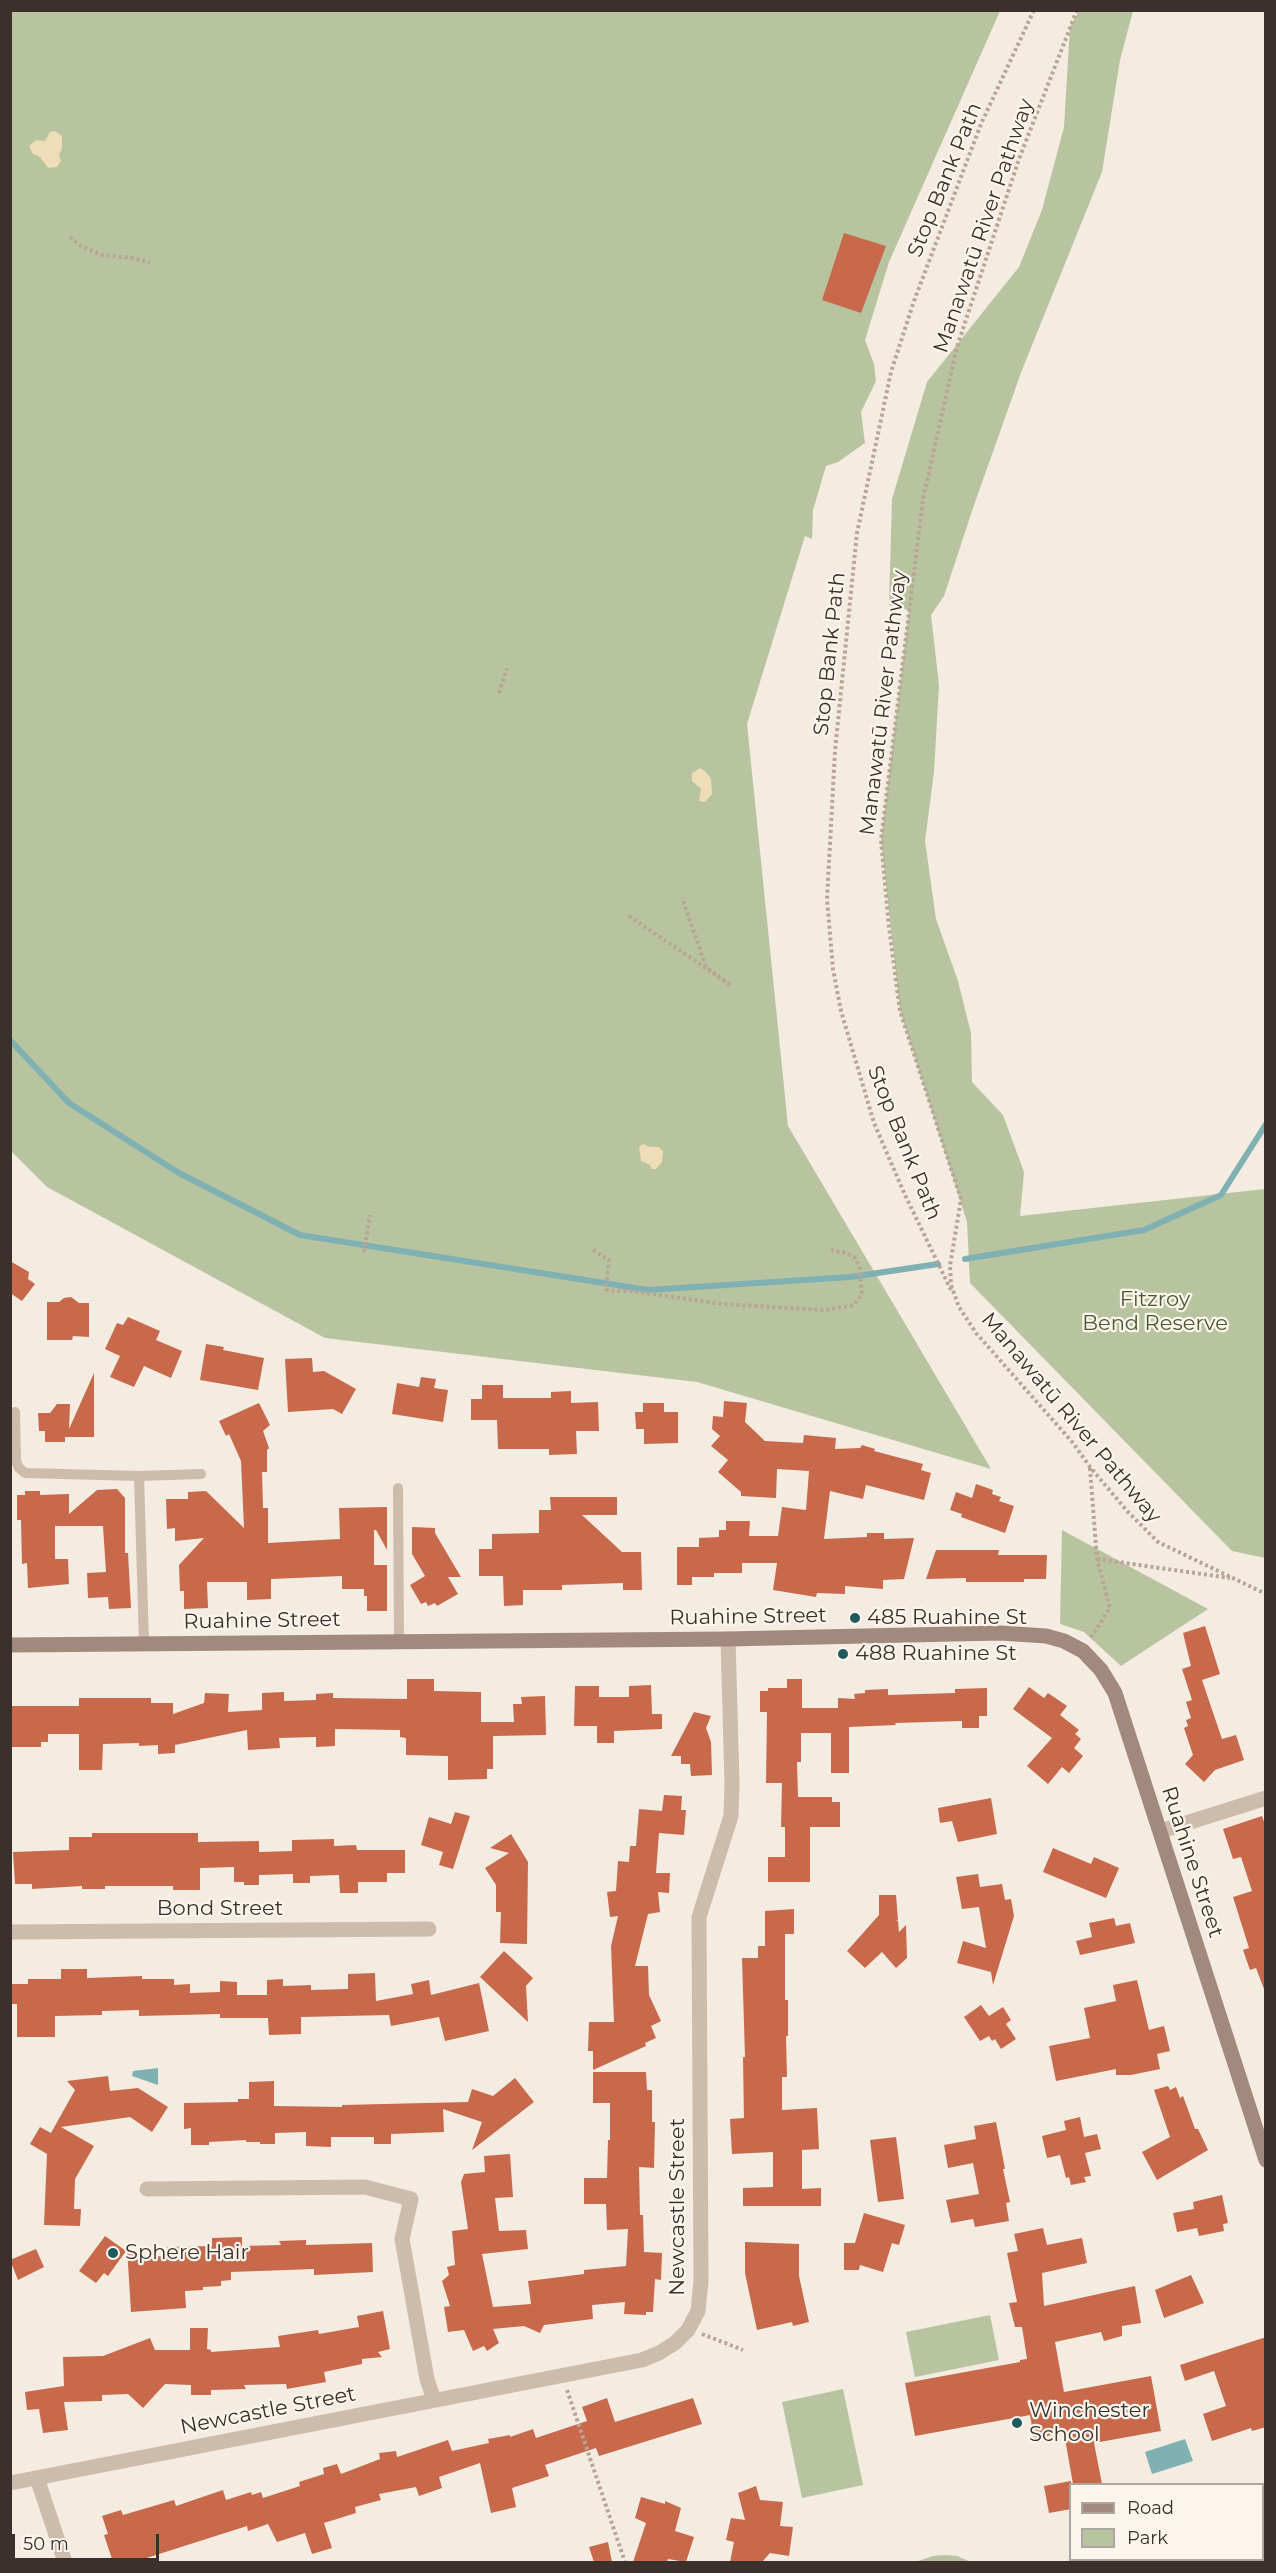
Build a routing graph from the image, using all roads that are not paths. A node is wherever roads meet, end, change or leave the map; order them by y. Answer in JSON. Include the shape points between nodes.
{"nodes":[{"id":1,"x":15,"y":1412,"type":"dead end"},
{"id":2,"x":201,"y":1474,"type":"dead end"},
{"id":3,"x":139,"y":1476,"type":"junction"},
{"id":4,"x":398,"y":1488,"type":"dead end"},
{"id":5,"x":728,"y":1639,"type":"junction"},
{"id":6,"x":399,"y":1641,"type":"junction"},
{"id":7,"x":144,"y":1644,"type":"junction"},
{"id":8,"x":10,"y":1645,"type":"edge"},
{"id":9,"x":1266,"y":1798,"type":"edge"},
{"id":10,"x":1161,"y":1831,"type":"junction"},
{"id":11,"x":429,"y":1929,"type":"dead end"},
{"id":12,"x":10,"y":1932,"type":"edge"},
{"id":13,"x":1266,"y":2160,"type":"edge"},
{"id":14,"x":147,"y":2189,"type":"dead end"},
{"id":15,"x":434,"y":2400,"type":"junction"},
{"id":16,"x":37,"y":2478,"type":"junction"},
{"id":17,"x":10,"y":2483,"type":"edge"},
{"id":18,"x":65,"y":2562,"type":"edge"}],
"edges":[{"from":1,"to":3,"type":"lane","via":[[16,1461],[25,1473]]},
{"from":2,"to":3,"type":"lane"},
{"from":3,"to":7,"type":"lane"},
{"from":4,"to":6,"type":"lane"},
{"from":5,"to":6,"type":"street","name":"Ruahine Street"},
{"from":5,"to":10,"type":"street","name":"Ruahine Street","via":[[1000,1633],[1064,1641],[1083,1651],[1115,1693]]},
{"from":5,"to":15,"type":"street","name":"Newcastle Street","via":[[731,1816],[699,1917],[698,2311],[675,2343],[642,2360]]},
{"from":6,"to":7,"type":"street","name":"Ruahine Street"},
{"from":7,"to":8,"type":"street","name":"Ruahine Street"},
{"from":9,"to":10,"type":"street"},
{"from":10,"to":13,"type":"street","name":"Ruahine Street"},
{"from":11,"to":12,"type":"street","name":"Bond Street"},
{"from":14,"to":15,"type":"street","via":[[365,2187],[411,2199],[402,2239]]},
{"from":15,"to":16,"type":"street","name":"Newcastle Street"},
{"from":16,"to":17,"type":"street","name":"Newcastle Street"},
{"from":16,"to":18,"type":"street"}]}
